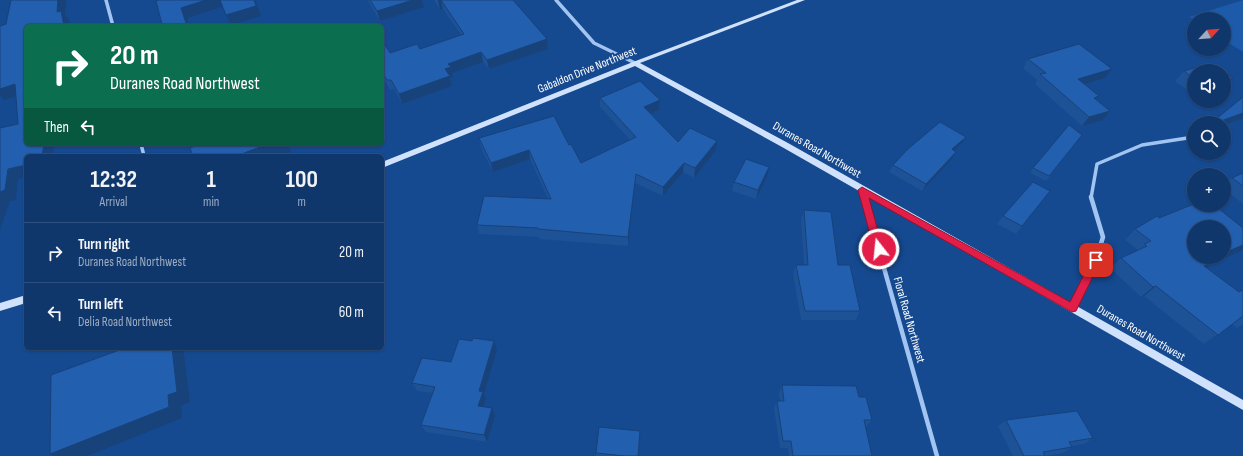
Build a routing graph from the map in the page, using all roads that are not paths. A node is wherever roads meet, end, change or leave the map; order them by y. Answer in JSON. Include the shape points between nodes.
{"nodes":[{"id":1,"x":106,"y":0,"type":"edge"},
{"id":2,"x":556,"y":0,"type":"edge"},
{"id":3,"x":802,"y":0,"type":"edge"},
{"id":4,"x":112,"y":24,"type":"edge"},
{"id":5,"x":635,"y":63,"type":"junction"},
{"id":6,"x":1187,"y":138,"type":"edge"},
{"id":7,"x":384,"y":164,"type":"edge"},
{"id":8,"x":862,"y":190,"type":"junction"},
{"id":9,"x":24,"y":300,"type":"edge"},
{"id":10,"x":0,"y":307,"type":"edge"},
{"id":11,"x":1072,"y":308,"type":"junction"},
{"id":12,"x":1243,"y":405,"type":"edge"},
{"id":13,"x":937,"y":456,"type":"edge"}],
"edges":[{"from":1,"to":4,"type":"street"},
{"from":2,"to":5,"type":"street","name":"Duranes Road Northwest","via":[[594,43]]},
{"from":3,"to":5,"type":"street","name":"Gabaldon Drive Northwest"},
{"from":5,"to":7,"type":"street","name":"Gabaldon Drive Northwest"},
{"from":5,"to":8,"type":"street","name":"Duranes Road Northwest"},
{"from":6,"to":11,"type":"street","via":[[1142,145],[1097,164],[1091,198],[1103,237],[1096,260]]},
{"from":8,"to":11,"type":"street","name":"Duranes Road Northwest"},
{"from":8,"to":13,"type":"street","name":"Floral Road Northwest"},
{"from":9,"to":10,"type":"street"},
{"from":11,"to":12,"type":"street","name":"Duranes Road Northwest"}]}
